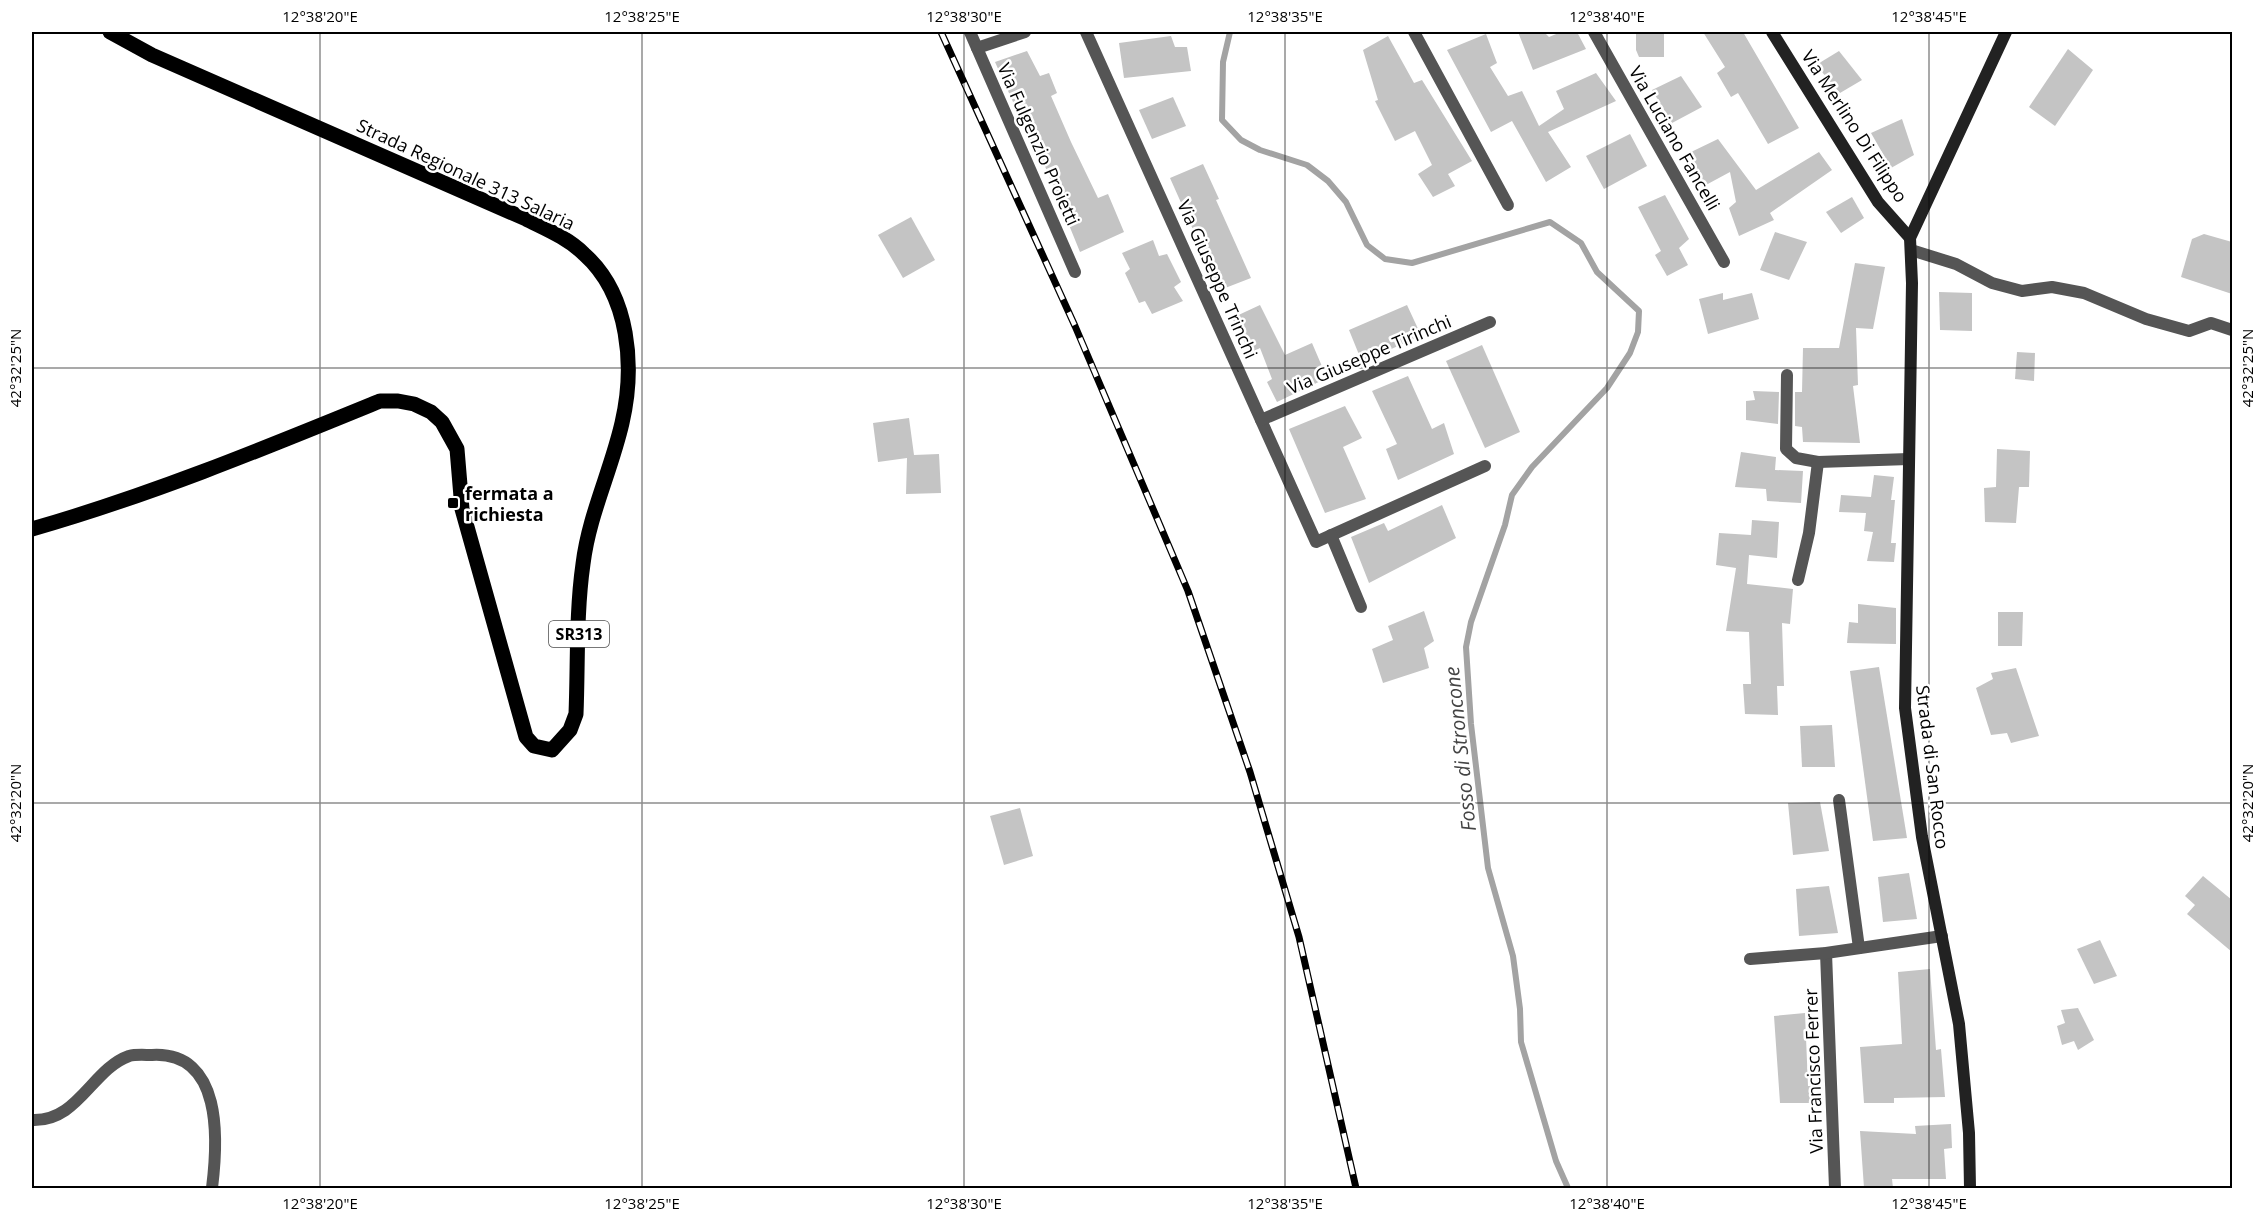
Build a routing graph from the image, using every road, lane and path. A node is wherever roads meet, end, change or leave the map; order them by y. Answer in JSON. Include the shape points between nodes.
{"nodes":[{"id":1,"x":110,"y":32,"type":"edge"},
{"id":2,"x":969,"y":32,"type":"edge"},
{"id":3,"x":1025,"y":32,"type":"edge"},
{"id":4,"x":1086,"y":32,"type":"edge"},
{"id":5,"x":1414,"y":32,"type":"edge"},
{"id":6,"x":1594,"y":32,"type":"edge"},
{"id":7,"x":1772,"y":32,"type":"edge"},
{"id":8,"x":2006,"y":32,"type":"edge"},
{"id":9,"x":977,"y":48,"type":"junction"},
{"id":10,"x":1509,"y":205,"type":"dead end"},
{"id":11,"x":1911,"y":244,"type":"junction"},
{"id":12,"x":1724,"y":262,"type":"dead end"},
{"id":13,"x":1075,"y":272,"type":"dead end"},
{"id":14,"x":1490,"y":322,"type":"dead end"},
{"id":15,"x":2232,"y":330,"type":"edge"},
{"id":16,"x":1787,"y":375,"type":"dead end"},
{"id":17,"x":1261,"y":420,"type":"junction"},
{"id":18,"x":1909,"y":459,"type":"junction"},
{"id":19,"x":1818,"y":462,"type":"junction"},
{"id":20,"x":1485,"y":466,"type":"dead end"},
{"id":21,"x":32,"y":529,"type":"edge"},
{"id":22,"x":1330,"y":535,"type":"junction"},
{"id":23,"x":1798,"y":580,"type":"dead end"},
{"id":24,"x":1361,"y":607,"type":"dead end"},
{"id":25,"x":1839,"y":800,"type":"dead end"},
{"id":26,"x":1942,"y":936,"type":"junction"},
{"id":27,"x":1859,"y":948,"type":"junction"},
{"id":28,"x":1826,"y":953,"type":"junction"},
{"id":29,"x":1750,"y":959,"type":"dead end"},
{"id":30,"x":32,"y":1119,"type":"edge"},
{"id":31,"x":212,"y":1188,"type":"edge"},
{"id":32,"x":1835,"y":1188,"type":"edge"},
{"id":33,"x":1970,"y":1188,"type":"edge"}],
"edges":[{"from":1,"to":21,"type":"main road","name":"Strada Regionale 313 Salaria","number":"SR313","via":[[152,55],[544,228],[584,254],[606,277],[621,313],[628,386],[622,424],[592,519],[583,564],[576,714],[570,730],[552,750],[534,746],[526,737],[462,509],[457,449],[442,422],[414,404],[380,401],[114,504]]},
{"from":2,"to":9,"type":"street","name":"Via Fulgenzio Proietti"},
{"from":3,"to":9,"type":"street"},
{"from":4,"to":17,"type":"street","name":"Via Giuseppe Trinchi"},
{"from":5,"to":10,"type":"street"},
{"from":6,"to":12,"type":"street","name":"Via Luciano Fancelli"},
{"from":7,"to":11,"type":"main road","name":"Via Merlino Di Filippo","via":[[1878,202]]},
{"from":8,"to":11,"type":"main road"},
{"from":9,"to":13,"type":"street","name":"Via Fulgenzio Proietti"},
{"from":11,"to":15,"type":"street","via":[[1992,283],[2022,291],[2052,287],[2073,291],[2189,331],[2211,323]]},
{"from":11,"to":18,"type":"main road","name":"Strada di San Rocco"},
{"from":14,"to":17,"type":"street","name":"Via Giuseppe Tirinchi"},
{"from":16,"to":19,"type":"street","via":[[1786,449],[1796,458]]},
{"from":17,"to":22,"type":"street","name":"Via Giuseppe Trinchi","via":[[1316,542]]},
{"from":18,"to":19,"type":"street"},
{"from":18,"to":26,"type":"main road","name":"Strada di San Rocco","via":[[1905,708],[1922,837]]},
{"from":19,"to":23,"type":"street"},
{"from":20,"to":22,"type":"street"},
{"from":22,"to":24,"type":"street"},
{"from":25,"to":27,"type":"street"},
{"from":26,"to":27,"type":"street"},
{"from":26,"to":33,"type":"main road","name":"Strada di San Rocco","via":[[1959,1024]]},
{"from":27,"to":28,"type":"street"},
{"from":28,"to":29,"type":"street"},
{"from":28,"to":32,"type":"street","name":"Via Francisco Ferrer"},
{"from":30,"to":31,"type":"street","via":[[41,1120],[83,1098],[106,1070],[130,1056],[166,1054],[189,1063],[205,1081],[213,1113]]}]}
